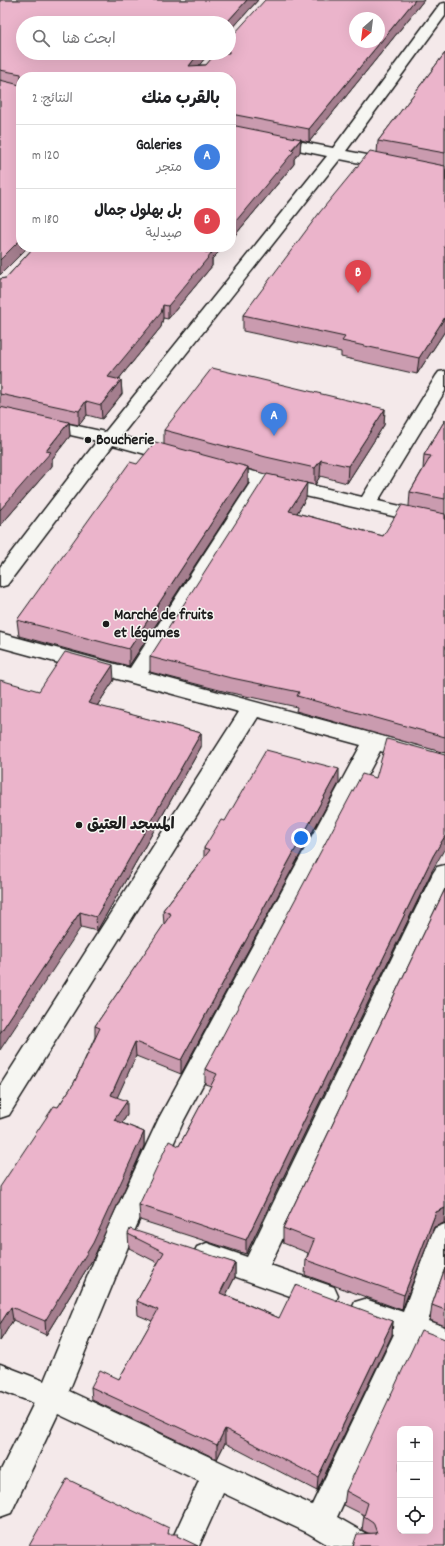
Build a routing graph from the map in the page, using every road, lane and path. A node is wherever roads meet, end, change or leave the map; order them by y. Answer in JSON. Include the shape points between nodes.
{"nodes":[{"id":1,"x":445,"y":7,"type":"edge"},
{"id":2,"x":236,"y":133,"type":"edge"},
{"id":3,"x":337,"y":153,"type":"junction"},
{"id":4,"x":445,"y":175,"type":"edge"},
{"id":5,"x":445,"y":376,"type":"edge"},
{"id":6,"x":0,"y":414,"type":"edge"},
{"id":7,"x":109,"y":438,"type":"junction"},
{"id":8,"x":261,"y":480,"type":"junction"},
{"id":9,"x":366,"y":504,"type":"junction"},
{"id":10,"x":445,"y":522,"type":"edge"},
{"id":11,"x":0,"y":582,"type":"edge"},
{"id":12,"x":0,"y":640,"type":"edge"},
{"id":13,"x":135,"y":677,"type":"junction"},
{"id":14,"x":252,"y":709,"type":"junction"},
{"id":15,"x":374,"y":741,"type":"junction"},
{"id":16,"x":445,"y":761,"type":"edge"},
{"id":17,"x":445,"y":873,"type":"edge"},
{"id":18,"x":0,"y":1108,"type":"edge"},
{"id":19,"x":445,"y":1236,"type":"edge"},
{"id":20,"x":181,"y":1246,"type":"edge"},
{"id":21,"x":254,"y":1270,"type":"junction"},
{"id":22,"x":411,"y":1328,"type":"junction"},
{"id":23,"x":445,"y":1340,"type":"edge"},
{"id":24,"x":0,"y":1377,"type":"edge"},
{"id":25,"x":52,"y":1397,"type":"junction"},
{"id":26,"x":216,"y":1476,"type":"junction"},
{"id":27,"x":0,"y":1503,"type":"edge"},
{"id":28,"x":319,"y":1523,"type":"junction"},
{"id":29,"x":184,"y":1546,"type":"edge"},
{"id":30,"x":359,"y":1546,"type":"edge"}],
"edges":[{"from":1,"to":3,"type":"street"},
{"from":2,"to":3,"type":"street"},
{"from":3,"to":4,"type":"street"},
{"from":3,"to":7,"type":"street"},
{"from":5,"to":9,"type":"street"},
{"from":6,"to":7,"type":"street"},
{"from":7,"to":8,"type":"street"},
{"from":7,"to":11,"type":"street"},
{"from":8,"to":9,"type":"street"},
{"from":8,"to":13,"type":"street"},
{"from":9,"to":10,"type":"street"},
{"from":12,"to":13,"type":"street"},
{"from":13,"to":14,"type":"street"},
{"from":14,"to":15,"type":"street"},
{"from":14,"to":18,"type":"street"},
{"from":15,"to":16,"type":"street"},
{"from":15,"to":25,"type":"street","via":[[172,1118],[133,1231]]},
{"from":17,"to":21,"type":"street"},
{"from":19,"to":22,"type":"street"},
{"from":20,"to":21,"type":"street"},
{"from":21,"to":22,"type":"street"},
{"from":22,"to":23,"type":"street"},
{"from":22,"to":28,"type":"street"},
{"from":24,"to":25,"type":"street"},
{"from":25,"to":26,"type":"street"},
{"from":25,"to":27,"type":"street"},
{"from":26,"to":28,"type":"street"},
{"from":26,"to":29,"type":"street"},
{"from":28,"to":30,"type":"street"}]}
